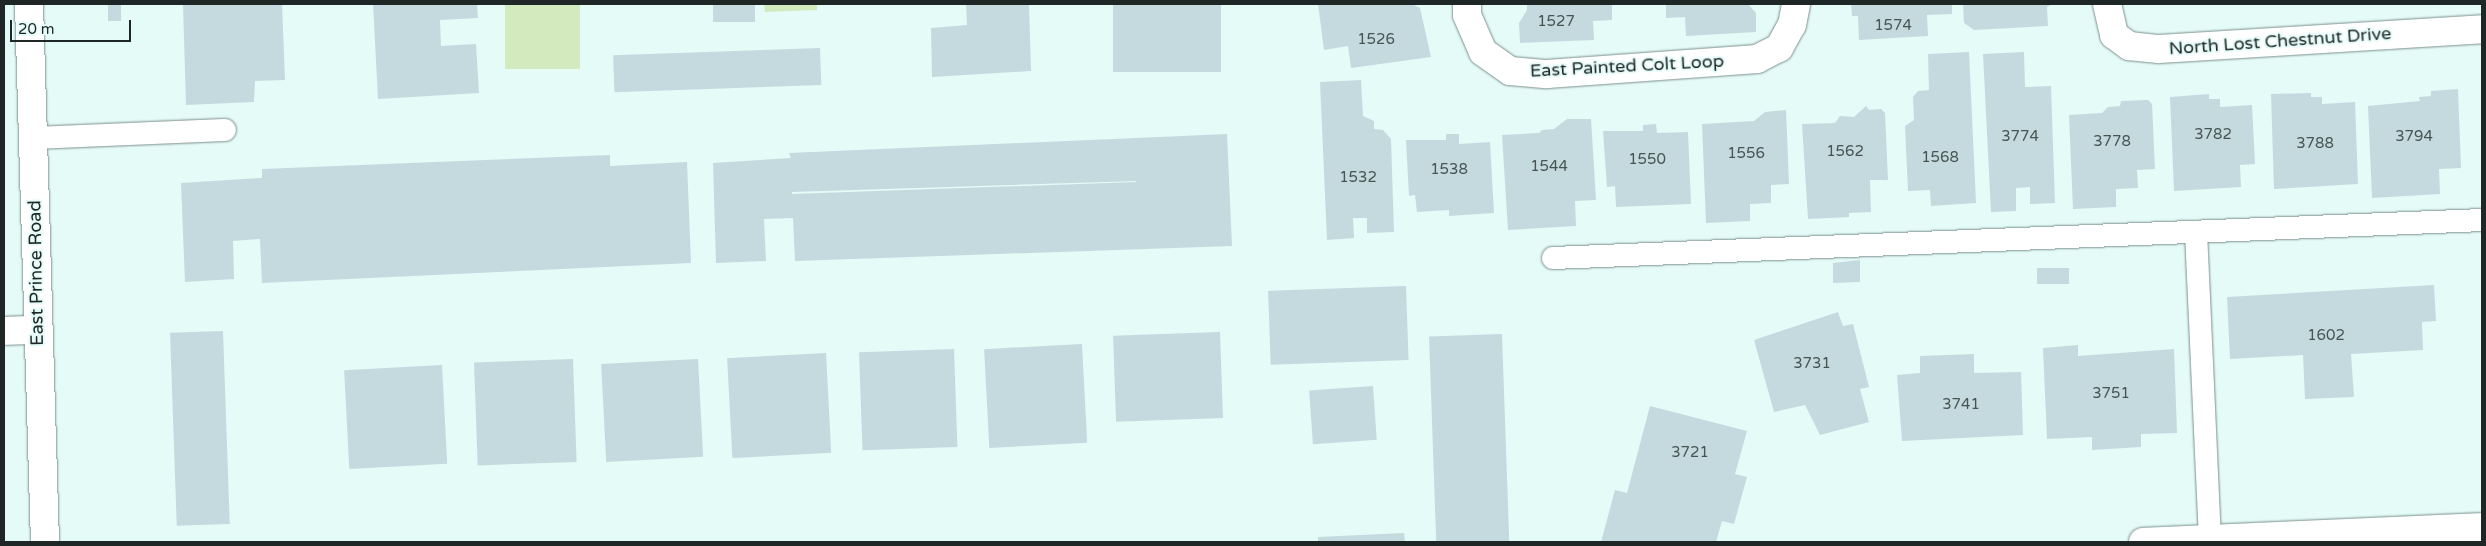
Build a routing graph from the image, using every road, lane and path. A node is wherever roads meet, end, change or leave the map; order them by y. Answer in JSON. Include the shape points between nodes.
{"nodes":[{"id":1,"x":29,"y":4,"type":"edge"},
{"id":2,"x":1467,"y":4,"type":"edge"},
{"id":3,"x":1796,"y":4,"type":"edge"},
{"id":4,"x":2107,"y":4,"type":"edge"},
{"id":5,"x":2482,"y":29,"type":"edge"},
{"id":6,"x":225,"y":130,"type":"dead end"},
{"id":7,"x":33,"y":138,"type":"junction"},
{"id":8,"x":2482,"y":220,"type":"edge"},
{"id":9,"x":2196,"y":232,"type":"junction"},
{"id":10,"x":1553,"y":258,"type":"dead end"},
{"id":11,"x":37,"y":330,"type":"junction"},
{"id":12,"x":4,"y":331,"type":"edge"},
{"id":13,"x":2482,"y":527,"type":"edge"},
{"id":14,"x":2210,"y":539,"type":"junction"},
{"id":15,"x":45,"y":542,"type":"edge"},
{"id":16,"x":2142,"y":542,"type":"edge"}],
"edges":[{"from":1,"to":7,"type":"street","name":"East Prince Road"},
{"from":2,"to":3,"type":"street","name":"East Painted Colt Loop","via":[[1467,15],[1483,52],[1510,71],[1547,74],[1757,59],[1779,48],[1792,25]]},
{"from":4,"to":5,"type":"street","name":"North Lost Chestnut Drive","via":[[2114,35],[2129,46],[2159,49]]},
{"from":6,"to":7,"type":"lane"},
{"from":7,"to":11,"type":"street","name":"East Prince Road"},
{"from":8,"to":9,"type":"lane"},
{"from":9,"to":10,"type":"lane"},
{"from":9,"to":14,"type":"lane"},
{"from":11,"to":12,"type":"street"},
{"from":11,"to":15,"type":"street","name":"East Prince Road"},
{"from":13,"to":14,"type":"street"},
{"from":14,"to":16,"type":"street"}]}
